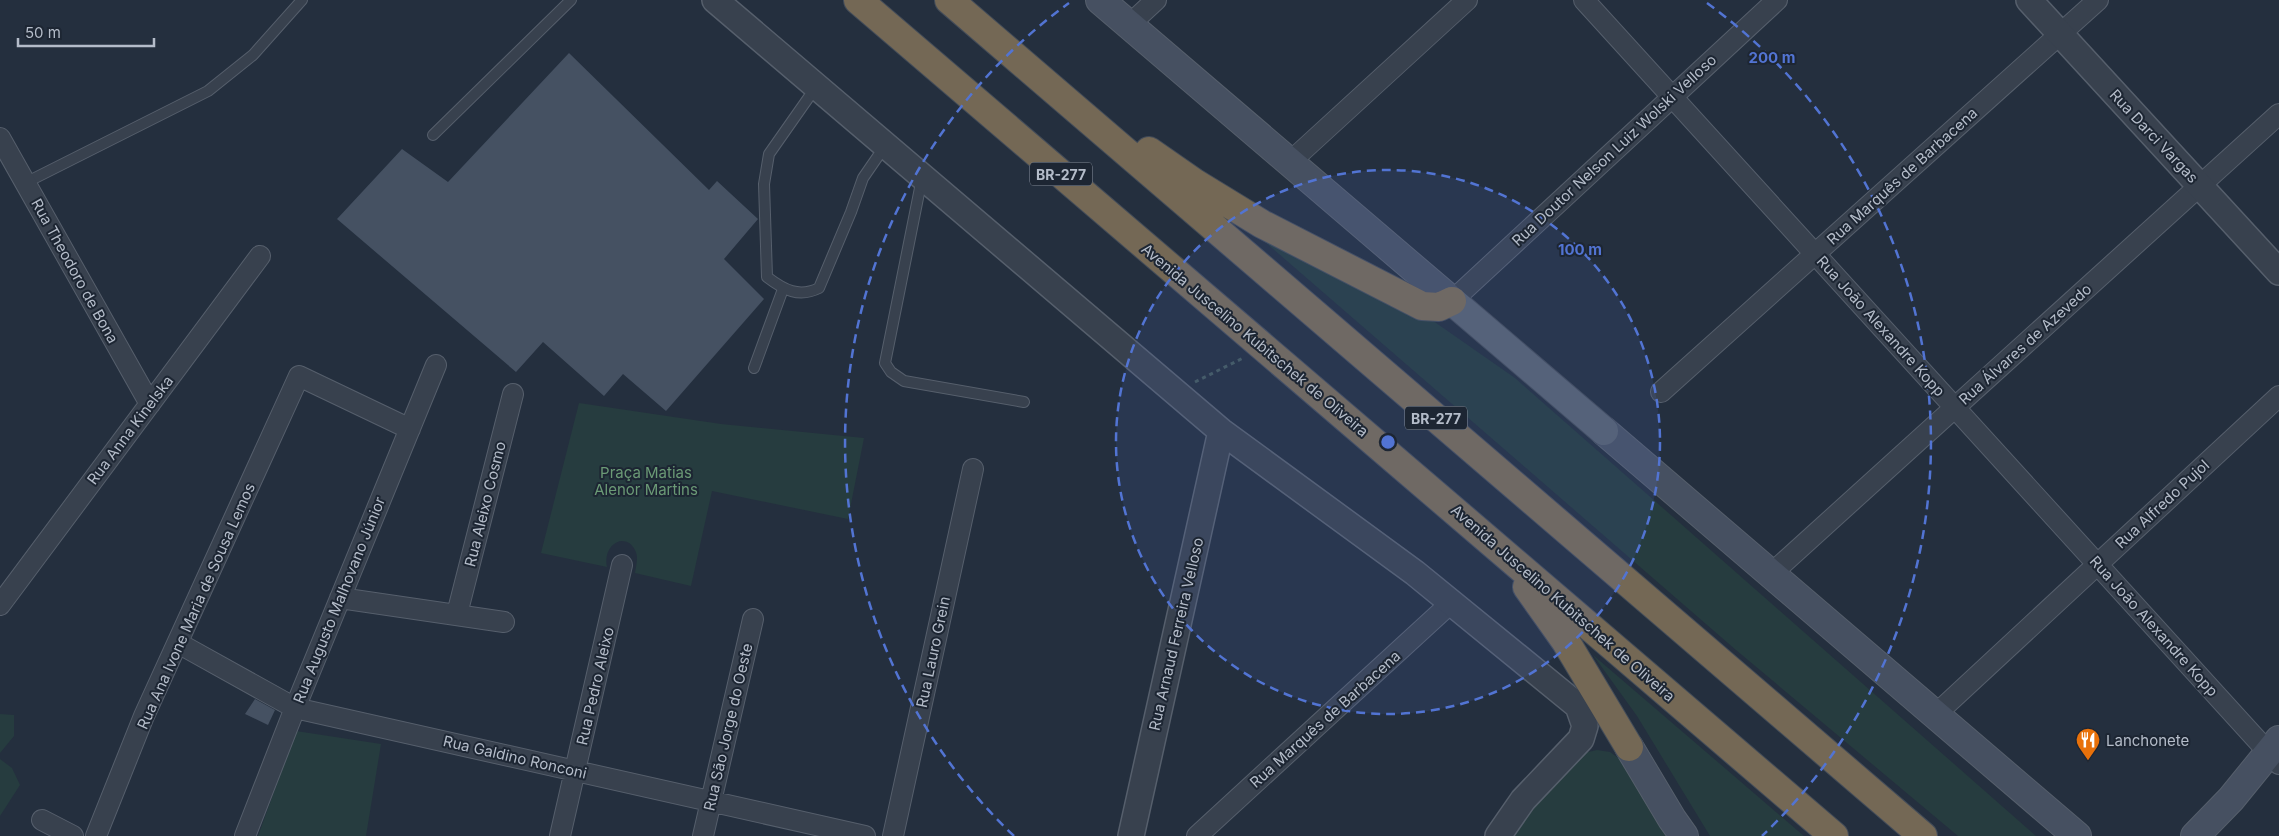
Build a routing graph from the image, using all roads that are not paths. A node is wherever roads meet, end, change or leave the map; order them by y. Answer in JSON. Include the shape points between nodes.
{"nodes":[{"id":1,"x":302,"y":0,"type":"edge"},
{"id":2,"x":571,"y":0,"type":"edge"},
{"id":3,"x":715,"y":0,"type":"edge"},
{"id":4,"x":858,"y":0,"type":"edge"},
{"id":5,"x":949,"y":0,"type":"edge"},
{"id":6,"x":1100,"y":0,"type":"edge"},
{"id":7,"x":1156,"y":0,"type":"edge"},
{"id":8,"x":1467,"y":0,"type":"edge"},
{"id":9,"x":1584,"y":0,"type":"edge"},
{"id":10,"x":1777,"y":0,"type":"edge"},
{"id":11,"x":2029,"y":0,"type":"edge"},
{"id":12,"x":2098,"y":0,"type":"edge"},
{"id":13,"x":735,"y":10,"type":"edge"},
{"id":14,"x":1129,"y":25,"type":"junction"},
{"id":15,"x":2060,"y":34,"type":"junction"},
{"id":16,"x":1025,"y":64,"type":"junction"},
{"id":17,"x":816,"y":87,"type":"junction"},
{"id":18,"x":1672,"y":97,"type":"junction"},
{"id":19,"x":2279,"y":114,"type":"edge"},
{"id":20,"x":434,"y":135,"type":"dead end"},
{"id":21,"x":0,"y":138,"type":"edge"},
{"id":22,"x":885,"y":146,"type":"junction"},
{"id":23,"x":1290,"y":162,"type":"junction"},
{"id":24,"x":922,"y":177,"type":"junction"},
{"id":25,"x":25,"y":183,"type":"junction"},
{"id":26,"x":2200,"y":186,"type":"junction"},
{"id":27,"x":1815,"y":254,"type":"junction"},
{"id":28,"x":260,"y":256,"type":"dead end"},
{"id":29,"x":2279,"y":272,"type":"edge"},
{"id":30,"x":783,"y":289,"type":"junction"},
{"id":31,"x":1452,"y":301,"type":"junction"},
{"id":32,"x":436,"y":365,"type":"dead end"},
{"id":33,"x":754,"y":368,"type":"dead end"},
{"id":34,"x":1661,"y":392,"type":"dead end"},
{"id":35,"x":513,"y":394,"type":"dead end"},
{"id":36,"x":2279,"y":396,"type":"edge"},
{"id":37,"x":1024,"y":402,"type":"dead end"},
{"id":38,"x":150,"y":404,"type":"junction"},
{"id":39,"x":1955,"y":408,"type":"junction"},
{"id":40,"x":410,"y":429,"type":"junction"},
{"id":41,"x":1222,"y":431,"type":"junction"},
{"id":42,"x":973,"y":469,"type":"dead end"},
{"id":43,"x":1496,"y":545,"type":"junction"},
{"id":44,"x":2098,"y":564,"type":"junction"},
{"id":45,"x":622,"y":565,"type":"dead end"},
{"id":46,"x":1771,"y":574,"type":"junction"},
{"id":47,"x":340,"y":598,"type":"junction"},
{"id":48,"x":1452,"y":602,"type":"junction"},
{"id":49,"x":0,"y":605,"type":"edge"},
{"id":50,"x":457,"y":614,"type":"junction"},
{"id":51,"x":754,"y":619,"type":"dead end"},
{"id":52,"x":504,"y":622,"type":"dead end"},
{"id":53,"x":178,"y":643,"type":"junction"},
{"id":54,"x":294,"y":708,"type":"junction"},
{"id":55,"x":1935,"y":715,"type":"junction"},
{"id":56,"x":1629,"y":747,"type":"joint"},
{"id":57,"x":2276,"y":752,"type":"edge"},
{"id":58,"x":575,"y":771,"type":"junction"},
{"id":59,"x":711,"y":802,"type":"junction"},
{"id":60,"x":42,"y":820,"type":"dead end"},
{"id":61,"x":73,"y":836,"type":"edge"},
{"id":62,"x":96,"y":836,"type":"edge"},
{"id":63,"x":245,"y":836,"type":"edge"},
{"id":64,"x":560,"y":836,"type":"edge"},
{"id":65,"x":703,"y":836,"type":"edge"},
{"id":66,"x":865,"y":836,"type":"edge"},
{"id":67,"x":893,"y":836,"type":"edge"},
{"id":68,"x":1131,"y":836,"type":"edge"},
{"id":69,"x":1197,"y":836,"type":"edge"},
{"id":70,"x":1498,"y":836,"type":"edge"},
{"id":71,"x":1684,"y":836,"type":"edge"},
{"id":72,"x":1834,"y":836,"type":"edge"},
{"id":73,"x":1922,"y":836,"type":"edge"},
{"id":74,"x":2077,"y":836,"type":"edge"},
{"id":75,"x":2195,"y":836,"type":"edge"}],
"edges":[{"from":1,"to":25,"type":"lane","via":[[253,55],[208,91]]},
{"from":2,"to":20,"type":"lane"},
{"from":3,"to":13,"type":"street"},
{"from":4,"to":43,"type":"highway","name":"Avenida Juscelino Kubitschek de Oliveira","number":"BR-277"},
{"from":5,"to":16,"type":"highway","number":"BR-277"},
{"from":6,"to":14,"type":"main road"},
{"from":7,"to":14,"type":"street"},
{"from":8,"to":23,"type":"street"},
{"from":9,"to":18,"type":"street","name":"Rua João Alexandre Kopp"},
{"from":10,"to":18,"type":"street","name":"Rua Doutor Nelson Luiz Wolski Velloso"},
{"from":11,"to":15,"type":"street","name":"Rua Darci Vargas"},
{"from":12,"to":15,"type":"street","name":"Rua Marquês de Barbacena"},
{"from":13,"to":17,"type":"street"},
{"from":14,"to":23,"type":"main road"},
{"from":15,"to":26,"type":"street","name":"Rua Darci Vargas"},
{"from":15,"to":27,"type":"street","name":"Rua Marquês de Barbacena"},
{"from":16,"to":31,"type":"highway","via":[[1196,183],[1262,224],[1422,306],[1439,307]]},
{"from":16,"to":73,"type":"highway","number":"BR-277"},
{"from":17,"to":22,"type":"street"},
{"from":17,"to":30,"type":"lane","via":[[769,154],[764,184],[768,277]]},
{"from":18,"to":27,"type":"street","name":"Rua João Alexandre Kopp"},
{"from":18,"to":31,"type":"street","name":"Rua Doutor Nelson Luiz Wolski Velloso"},
{"from":19,"to":26,"type":"street","name":"Rua Álvares de Azevedo"},
{"from":21,"to":25,"type":"street","name":"Rua Theodoro de Bona"},
{"from":22,"to":24,"type":"street"},
{"from":22,"to":30,"type":"lane","via":[[863,178],[819,288],[808,294]]},
{"from":23,"to":31,"type":"main road"},
{"from":24,"to":37,"type":"lane","via":[[885,363],[904,381]]},
{"from":24,"to":41,"type":"street"},
{"from":25,"to":38,"type":"street","name":"Rua Theodoro de Bona"},
{"from":26,"to":29,"type":"street","name":"Rua Darci Vargas"},
{"from":26,"to":39,"type":"street","name":"Rua Álvares de Azevedo"},
{"from":27,"to":34,"type":"street","name":"Rua Marquês de Barbacena"},
{"from":27,"to":39,"type":"street","name":"Rua João Alexandre Kopp"},
{"from":28,"to":38,"type":"street","name":"Rua Anna Kinelska"},
{"from":30,"to":33,"type":"lane"},
{"from":31,"to":46,"type":"main road"},
{"from":32,"to":40,"type":"street","name":"Rua Augusto Malhovano Júnior"},
{"from":35,"to":50,"type":"street","name":"Rua Aleixo Cosmo"},
{"from":36,"to":44,"type":"street","name":"Rua Alfredo Pujol"},
{"from":38,"to":49,"type":"street","name":"Rua Anna Kinelska"},
{"from":39,"to":44,"type":"street","name":"Rua João Alexandre Kopp"},
{"from":39,"to":46,"type":"street","name":"Rua Álvares de Azevedo"},
{"from":40,"to":47,"type":"street","name":"Rua Augusto Malhovano Júnior"},
{"from":40,"to":53,"type":"street","name":"Rua Ana Ivone Maria de Sousa Lemos","via":[[299,376]]},
{"from":41,"to":48,"type":"street"},
{"from":41,"to":68,"type":"street","name":"Rua Arnaud Ferreira Velloso"},
{"from":42,"to":67,"type":"street","name":"Rua Lauro Grein"},
{"from":43,"to":56,"type":"highway","via":[[1556,626]]},
{"from":43,"to":72,"type":"highway","name":"Avenida Juscelino Kubitschek de Oliveira","number":"BR-277"},
{"from":44,"to":55,"type":"street","name":"Rua Alfredo Pujol"},
{"from":44,"to":57,"type":"street","name":"Rua João Alexandre Kopp","via":[[2145,620]]},
{"from":45,"to":58,"type":"street","name":"Rua Pedro Aleixo"},
{"from":46,"to":55,"type":"main road"},
{"from":47,"to":50,"type":"street"},
{"from":47,"to":54,"type":"street","name":"Rua Augusto Malhovano Júnior"},
{"from":48,"to":69,"type":"street","name":"Rua Marquês de Barbacena"},
{"from":48,"to":70,"type":"street","via":[[1578,706],[1585,726],[1582,739],[1523,800]]},
{"from":50,"to":52,"type":"street"},
{"from":51,"to":59,"type":"street","name":"Rua São Jorge do Oeste"},
{"from":53,"to":54,"type":"street","name":"Rua Galdino Ronconi"},
{"from":53,"to":62,"type":"street","name":"Rua Ana Ivone Maria de Sousa Lemos","via":[[144,716]]},
{"from":54,"to":58,"type":"street","name":"Rua Galdino Ronconi"},
{"from":54,"to":63,"type":"street","name":"Rua Augusto Malhovano Júnior"},
{"from":55,"to":74,"type":"main road"},
{"from":56,"to":71,"type":"main road"},
{"from":57,"to":75,"type":"main road"},
{"from":58,"to":59,"type":"street","name":"Rua Galdino Ronconi"},
{"from":58,"to":64,"type":"street","name":"Rua Pedro Aleixo"},
{"from":59,"to":65,"type":"street","name":"Rua São Jorge do Oeste"},
{"from":59,"to":66,"type":"street","name":"Rua Galdino Ronconi"},
{"from":60,"to":61,"type":"street"}]}
